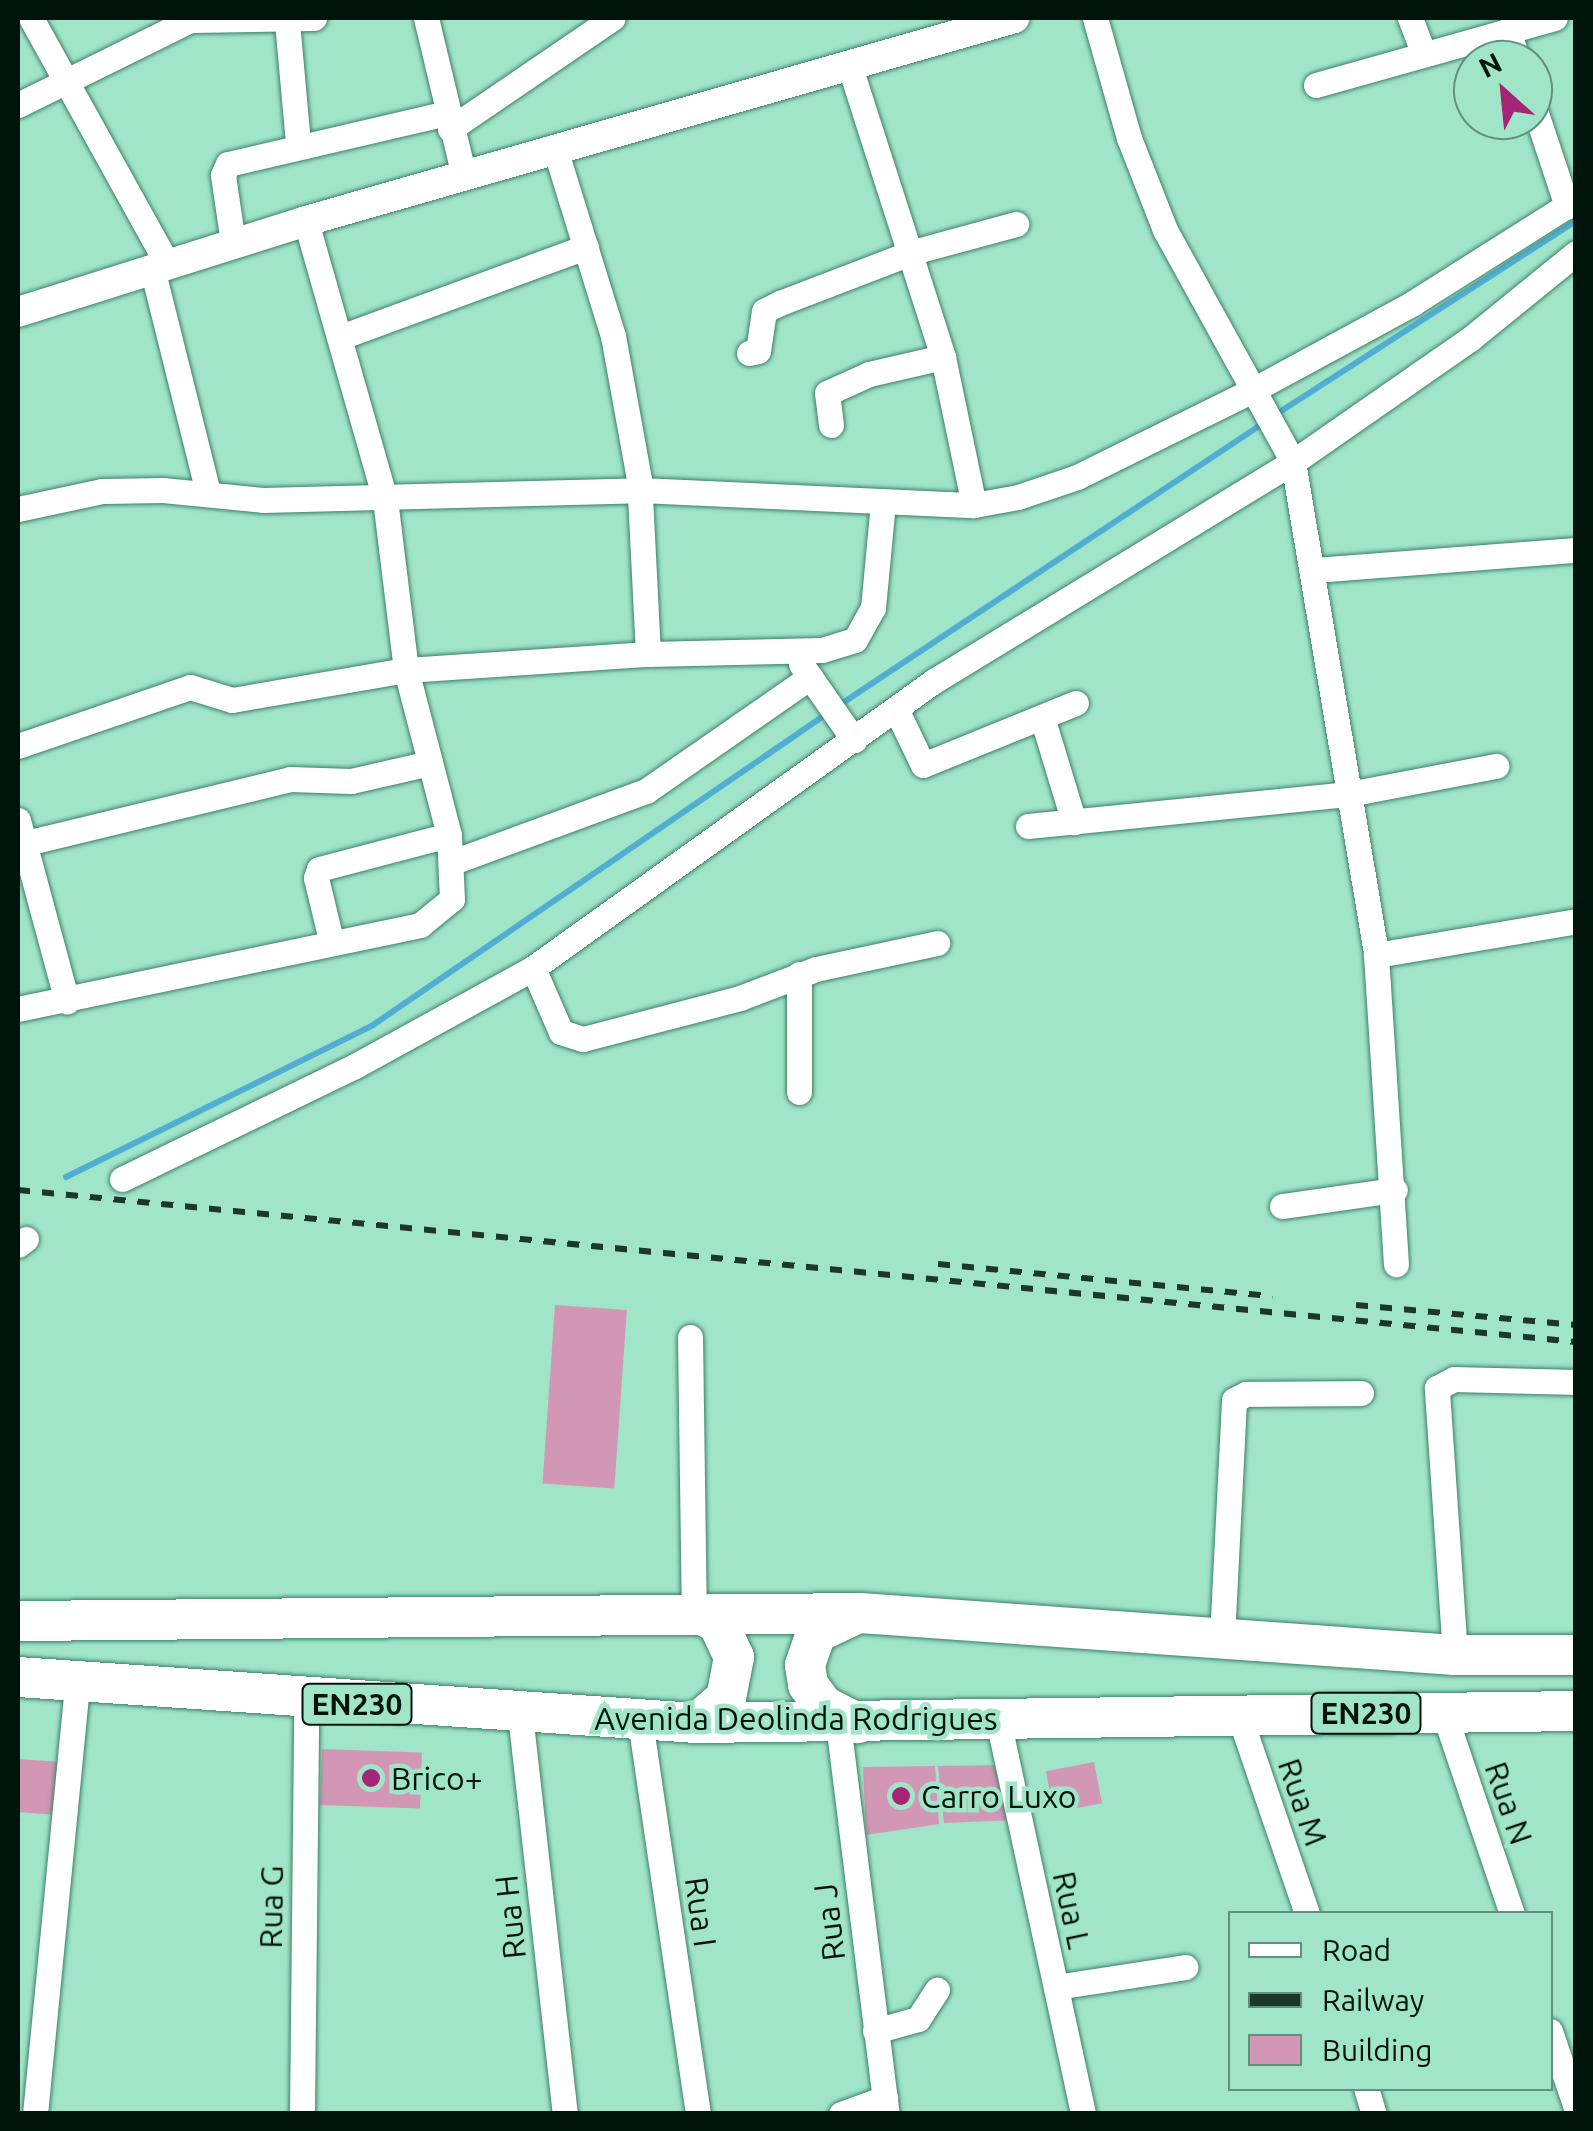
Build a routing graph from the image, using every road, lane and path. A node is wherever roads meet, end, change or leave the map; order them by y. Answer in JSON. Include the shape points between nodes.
{"nodes":[{"id":1,"x":30,"y":18,"type":"edge"},
{"id":2,"x":203,"y":18,"type":"edge"},
{"id":3,"x":314,"y":18,"type":"edge"},
{"id":4,"x":426,"y":18,"type":"edge"},
{"id":5,"x":613,"y":18,"type":"edge"},
{"id":6,"x":1094,"y":18,"type":"edge"},
{"id":7,"x":1410,"y":18,"type":"edge"},
{"id":8,"x":1555,"y":18,"type":"edge"},
{"id":9,"x":995,"y":20,"type":"edge"},
{"id":10,"x":287,"y":22,"type":"junction"},
{"id":11,"x":1508,"y":30,"type":"junction"},
{"id":12,"x":1511,"y":40,"type":"edge"},
{"id":13,"x":1423,"y":52,"type":"junction"},
{"id":14,"x":849,"y":64,"type":"junction"},
{"id":15,"x":68,"y":80,"type":"junction"},
{"id":16,"x":1316,"y":86,"type":"dead end"},
{"id":17,"x":18,"y":105,"type":"edge"},
{"id":18,"x":449,"y":121,"type":"junction"},
{"id":19,"x":1547,"y":140,"type":"edge"},
{"id":20,"x":298,"y":144,"type":"junction"},
{"id":21,"x":555,"y":149,"type":"junction"},
{"id":22,"x":464,"y":176,"type":"junction"},
{"id":23,"x":1571,"y":203,"type":"edge"},
{"id":24,"x":306,"y":221,"type":"junction"},
{"id":25,"x":1016,"y":224,"type":"dead end"},
{"id":26,"x":233,"y":243,"type":"junction"},
{"id":27,"x":586,"y":247,"type":"junction"},
{"id":28,"x":913,"y":252,"type":"junction"},
{"id":29,"x":1576,"y":253,"type":"edge"},
{"id":30,"x":160,"y":265,"type":"junction"},
{"id":31,"x":18,"y":312,"type":"edge"},
{"id":32,"x":341,"y":337,"type":"junction"},
{"id":33,"x":749,"y":353,"type":"dead end"},
{"id":34,"x":943,"y":357,"type":"junction"},
{"id":35,"x":1258,"y":398,"type":"junction"},
{"id":36,"x":831,"y":425,"type":"dead end"},
{"id":37,"x":1293,"y":462,"type":"junction"},
{"id":38,"x":640,"y":490,"type":"junction"},
{"id":39,"x":208,"y":493,"type":"junction"},
{"id":40,"x":384,"y":499,"type":"junction"},
{"id":41,"x":883,"y":502,"type":"junction"},
{"id":42,"x":974,"y":505,"type":"junction"},
{"id":43,"x":18,"y":509,"type":"edge"},
{"id":44,"x":1576,"y":550,"type":"edge"},
{"id":45,"x":1314,"y":570,"type":"junction"},
{"id":46,"x":793,"y":651,"type":"junction"},
{"id":47,"x":648,"y":654,"type":"junction"},
{"id":48,"x":406,"y":670,"type":"junction"},
{"id":49,"x":814,"y":684,"type":"junction"},
{"id":50,"x":1076,"y":704,"type":"dead end"},
{"id":51,"x":896,"y":709,"type":"junction"},
{"id":52,"x":1042,"y":717,"type":"junction"},
{"id":53,"x":849,"y":733,"type":"junction"},
{"id":54,"x":18,"y":746,"type":"edge"},
{"id":55,"x":430,"y":763,"type":"junction"},
{"id":56,"x":1496,"y":766,"type":"dead end"},
{"id":57,"x":1349,"y":794,"type":"junction"},
{"id":58,"x":1074,"y":822,"type":"junction"},
{"id":59,"x":1028,"y":826,"type":"dead end"},
{"id":60,"x":449,"y":835,"type":"junction"},
{"id":61,"x":20,"y":836,"type":"edge"},
{"id":62,"x":453,"y":862,"type":"junction"},
{"id":63,"x":1576,"y":922,"type":"edge"},
{"id":64,"x":331,"y":940,"type":"junction"},
{"id":65,"x":937,"y":943,"type":"dead end"},
{"id":66,"x":1376,"y":955,"type":"junction"},
{"id":67,"x":533,"y":968,"type":"junction"},
{"id":68,"x":799,"y":974,"type":"junction"},
{"id":69,"x":66,"y":1001,"type":"junction"},
{"id":70,"x":18,"y":1009,"type":"edge"},
{"id":71,"x":798,"y":1092,"type":"dead end"},
{"id":72,"x":122,"y":1179,"type":"dead end"},
{"id":73,"x":1395,"y":1190,"type":"junction"},
{"id":74,"x":1282,"y":1206,"type":"dead end"},
{"id":75,"x":1396,"y":1264,"type":"dead end"},
{"id":76,"x":690,"y":1337,"type":"dead end"},
{"id":77,"x":1576,"y":1382,"type":"edge"},
{"id":78,"x":1360,"y":1393,"type":"dead end"},
{"id":79,"x":694,"y":1611,"type":"junction"},
{"id":80,"x":860,"y":1614,"type":"junction"},
{"id":81,"x":18,"y":1621,"type":"edge"},
{"id":82,"x":1222,"y":1638,"type":"junction"},
{"id":83,"x":1576,"y":1654,"type":"edge"},
{"id":84,"x":1455,"y":1655,"type":"junction"},
{"id":85,"x":18,"y":1677,"type":"edge"},
{"id":86,"x":77,"y":1682,"type":"junction"},
{"id":87,"x":306,"y":1701,"type":"junction"},
{"id":88,"x":1576,"y":1711,"type":"edge"},
{"id":89,"x":1238,"y":1712,"type":"junction"},
{"id":90,"x":520,"y":1714,"type":"junction"},
{"id":91,"x":1444,"y":1714,"type":"junction"},
{"id":92,"x":998,"y":1720,"type":"junction"},
{"id":93,"x":640,"y":1721,"type":"junction"},
{"id":94,"x":696,"y":1723,"type":"junction"},
{"id":95,"x":848,"y":1723,"type":"junction"},
{"id":96,"x":1306,"y":1911,"type":"edge"},
{"id":97,"x":1511,"y":1911,"type":"edge"},
{"id":98,"x":1185,"y":1967,"type":"dead end"},
{"id":99,"x":1056,"y":1987,"type":"junction"},
{"id":100,"x":937,"y":1990,"type":"dead end"},
{"id":101,"x":876,"y":2031,"type":"junction"},
{"id":102,"x":1553,"y":2040,"type":"edge"},
{"id":103,"x":886,"y":2106,"type":"edge"},
{"id":104,"x":1576,"y":2108,"type":"edge"},
{"id":105,"x":35,"y":2114,"type":"edge"},
{"id":106,"x":302,"y":2114,"type":"edge"},
{"id":107,"x":565,"y":2114,"type":"edge"},
{"id":108,"x":698,"y":2114,"type":"edge"},
{"id":109,"x":840,"y":2114,"type":"edge"},
{"id":110,"x":1083,"y":2114,"type":"edge"}],
"edges":[{"from":1,"to":15,"type":"street"},
{"from":2,"to":10,"type":"street"},
{"from":2,"to":15,"type":"street"},
{"from":3,"to":10,"type":"street"},
{"from":4,"to":18,"type":"street"},
{"from":5,"to":18,"type":"street"},
{"from":6,"to":35,"type":"street","via":[[1146,187]]},
{"from":7,"to":13,"type":"street"},
{"from":8,"to":11,"type":"street"},
{"from":9,"to":14,"type":"street"},
{"from":10,"to":20,"type":"street"},
{"from":11,"to":12,"type":"street"},
{"from":11,"to":13,"type":"street"},
{"from":13,"to":16,"type":"street"},
{"from":14,"to":21,"type":"street"},
{"from":14,"to":28,"type":"street"},
{"from":15,"to":17,"type":"street"},
{"from":15,"to":30,"type":"street"},
{"from":18,"to":20,"type":"street"},
{"from":18,"to":22,"type":"street"},
{"from":19,"to":23,"type":"street"},
{"from":20,"to":26,"type":"street","via":[[228,164],[223,175]]},
{"from":21,"to":22,"type":"street"},
{"from":21,"to":27,"type":"street"},
{"from":22,"to":24,"type":"street"},
{"from":23,"to":35,"type":"street"},
{"from":24,"to":26,"type":"street"},
{"from":24,"to":32,"type":"street"},
{"from":25,"to":28,"type":"street"},
{"from":26,"to":30,"type":"street"},
{"from":27,"to":32,"type":"street"},
{"from":27,"to":38,"type":"street","via":[[614,336]]},
{"from":28,"to":33,"type":"street","via":[[764,311],[758,350]]},
{"from":28,"to":34,"type":"street"},
{"from":29,"to":37,"type":"street","via":[[1470,339]]},
{"from":30,"to":31,"type":"street"},
{"from":30,"to":39,"type":"street"},
{"from":32,"to":40,"type":"street"},
{"from":34,"to":36,"type":"street","via":[[826,392]]},
{"from":34,"to":42,"type":"street"},
{"from":35,"to":37,"type":"street"},
{"from":35,"to":42,"type":"street","via":[[1050,488]]},
{"from":37,"to":45,"type":"street"},
{"from":37,"to":51,"type":"street"},
{"from":38,"to":40,"type":"street"},
{"from":38,"to":41,"type":"street"},
{"from":38,"to":47,"type":"street"},
{"from":39,"to":40,"type":"street"},
{"from":39,"to":43,"type":"street","via":[[102,491]]},
{"from":40,"to":48,"type":"street"},
{"from":41,"to":42,"type":"street"},
{"from":41,"to":46,"type":"street","via":[[869,626],[839,647]]},
{"from":44,"to":45,"type":"street"},
{"from":45,"to":57,"type":"street"},
{"from":46,"to":47,"type":"street"},
{"from":46,"to":49,"type":"street"},
{"from":47,"to":48,"type":"street"},
{"from":48,"to":54,"type":"street","via":[[232,700],[190,687]]},
{"from":48,"to":55,"type":"street"},
{"from":49,"to":53,"type":"street"},
{"from":49,"to":62,"type":"street","via":[[646,791]]},
{"from":50,"to":52,"type":"street"},
{"from":51,"to":52,"type":"street","via":[[924,765]]},
{"from":51,"to":53,"type":"street"},
{"from":52,"to":58,"type":"street"},
{"from":53,"to":67,"type":"street"},
{"from":55,"to":60,"type":"street"},
{"from":55,"to":61,"type":"street","via":[[351,781],[290,779]]},
{"from":56,"to":57,"type":"street"},
{"from":57,"to":58,"type":"street"},
{"from":57,"to":66,"type":"street"},
{"from":58,"to":59,"type":"street"},
{"from":60,"to":62,"type":"street"},
{"from":60,"to":64,"type":"street","via":[[319,868]]},
{"from":61,"to":69,"type":"street"},
{"from":62,"to":64,"type":"street","via":[[452,899],[435,919]]},
{"from":63,"to":66,"type":"street"},
{"from":64,"to":69,"type":"street"},
{"from":65,"to":68,"type":"street"},
{"from":66,"to":73,"type":"street"},
{"from":67,"to":68,"type":"street","via":[[561,1032],[582,1039],[740,998]]},
{"from":67,"to":72,"type":"street","via":[[355,1066]]},
{"from":68,"to":71,"type":"street"},
{"from":69,"to":70,"type":"street"},
{"from":73,"to":74,"type":"street"},
{"from":73,"to":75,"type":"street"},
{"from":76,"to":79,"type":"street"},
{"from":77,"to":84,"type":"street","via":[[1454,1379],[1438,1388]]},
{"from":78,"to":82,"type":"street","via":[[1246,1394],[1234,1400]]},
{"from":79,"to":80,"type":"highway","number":"EN230"},
{"from":79,"to":81,"type":"highway","number":"EN230"},
{"from":79,"to":94,"type":"highway","via":[[718,1623],[734,1656],[726,1698]]},
{"from":80,"to":82,"type":"highway","number":"EN230"},
{"from":80,"to":95,"type":"highway","via":[[816,1633],[805,1665],[808,1685]]},
{"from":82,"to":84,"type":"highway","number":"EN230"},
{"from":83,"to":84,"type":"highway","number":"EN230"},
{"from":85,"to":86,"type":"highway","name":"Avenida Deolinda Rodrigues","number":"EN230"},
{"from":86,"to":87,"type":"highway","name":"Avenida Deolinda Rodrigues","number":"EN230"},
{"from":86,"to":105,"type":"street"},
{"from":87,"to":90,"type":"highway","name":"Avenida Deolinda Rodrigues","number":"EN230"},
{"from":87,"to":106,"type":"street","name":"Rua G"},
{"from":88,"to":91,"type":"highway","name":"Avenida Deolinda Rodrigues","number":"EN230"},
{"from":89,"to":91,"type":"highway","name":"Avenida Deolinda Rodrigues","number":"EN230"},
{"from":89,"to":92,"type":"highway","name":"Avenida Deolinda Rodrigues","number":"EN230"},
{"from":89,"to":96,"type":"street","name":"Rua M"},
{"from":90,"to":93,"type":"highway","name":"Avenida Deolinda Rodrigues","number":"EN230"},
{"from":90,"to":107,"type":"street","name":"Rua H"},
{"from":91,"to":97,"type":"street","name":"Rua N"},
{"from":92,"to":95,"type":"highway","name":"Avenida Deolinda Rodrigues","number":"EN230"},
{"from":92,"to":99,"type":"street","name":"Rua L"},
{"from":93,"to":94,"type":"highway","name":"Avenida Deolinda Rodrigues","number":"EN230"},
{"from":93,"to":108,"type":"street","name":"Rua I"},
{"from":94,"to":95,"type":"highway","name":"Avenida Deolinda Rodrigues","number":"EN230"},
{"from":95,"to":101,"type":"street","name":"Rua J"},
{"from":98,"to":99,"type":"street"},
{"from":99,"to":110,"type":"street","name":"Rua L"},
{"from":100,"to":101,"type":"street","via":[[918,2020]]},
{"from":101,"to":103,"type":"street","name":"Rua J"},
{"from":102,"to":104,"type":"street"},
{"from":103,"to":109,"type":"street"}]}
